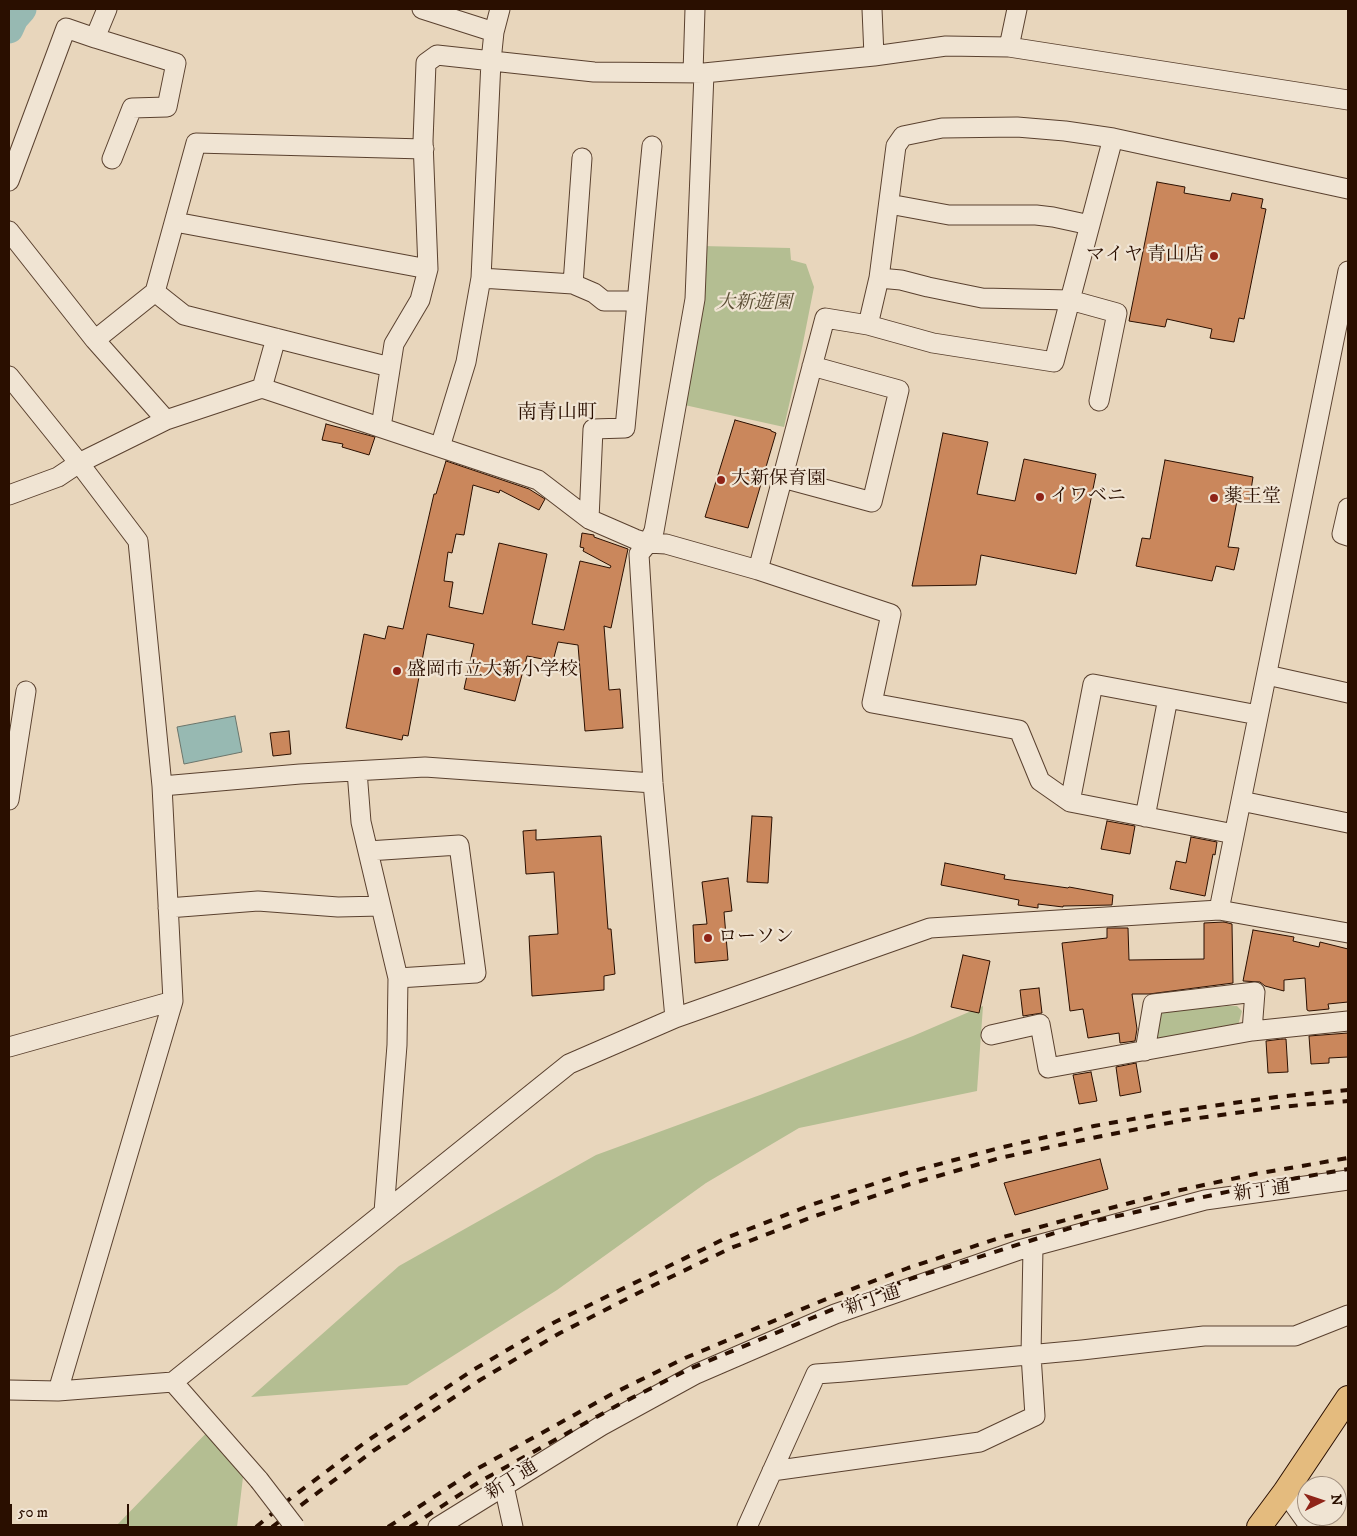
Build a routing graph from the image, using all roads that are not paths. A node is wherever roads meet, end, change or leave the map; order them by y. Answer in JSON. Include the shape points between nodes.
{"nodes":[{"id":1,"x":107,"y":9,"type":"edge"},
{"id":2,"x":422,"y":9,"type":"edge"},
{"id":3,"x":500,"y":9,"type":"edge"},
{"id":4,"x":694,"y":9,"type":"edge"},
{"id":5,"x":872,"y":9,"type":"edge"},
{"id":6,"x":1017,"y":9,"type":"edge"},
{"id":7,"x":494,"y":32,"type":"junction"},
{"id":8,"x":95,"y":38,"type":"junction"},
{"id":9,"x":1009,"y":47,"type":"junction"},
{"id":10,"x":874,"y":56,"type":"junction"},
{"id":11,"x":491,"y":61,"type":"junction"},
{"id":12,"x":698,"y":73,"type":"junction"},
{"id":13,"x":1348,"y":100,"type":"edge"},
{"id":14,"x":1113,"y":138,"type":"junction"},
{"id":15,"x":652,"y":146,"type":"dead end"},
{"id":16,"x":424,"y":149,"type":"junction"},
{"id":17,"x":582,"y":158,"type":"dead end"},
{"id":18,"x":112,"y":159,"type":"dead end"},
{"id":19,"x":9,"y":181,"type":"edge"},
{"id":20,"x":1348,"y":189,"type":"edge"},
{"id":21,"x":889,"y":204,"type":"junction"},
{"id":22,"x":175,"y":222,"type":"junction"},
{"id":23,"x":1090,"y":226,"type":"junction"},
{"id":24,"x":9,"y":231,"type":"edge"},
{"id":25,"x":428,"y":269,"type":"junction"},
{"id":26,"x":1348,"y":271,"type":"edge"},
{"id":27,"x":481,"y":278,"type":"junction"},
{"id":28,"x":879,"y":278,"type":"junction"},
{"id":29,"x":573,"y":284,"type":"junction"},
{"id":30,"x":156,"y":292,"type":"junction"},
{"id":31,"x":1070,"y":300,"type":"junction"},
{"id":32,"x":637,"y":301,"type":"junction"},
{"id":33,"x":868,"y":326,"type":"junction"},
{"id":34,"x":1342,"y":333,"type":"edge"},
{"id":35,"x":276,"y":338,"type":"junction"},
{"id":36,"x":94,"y":340,"type":"junction"},
{"id":37,"x":812,"y":366,"type":"junction"},
{"id":38,"x":390,"y":367,"type":"junction"},
{"id":39,"x":9,"y":376,"type":"edge"},
{"id":40,"x":262,"y":388,"type":"junction"},
{"id":41,"x":1099,"y":401,"type":"dead end"},
{"id":42,"x":166,"y":420,"type":"junction"},
{"id":43,"x":381,"y":427,"type":"junction"},
{"id":44,"x":440,"y":447,"type":"junction"},
{"id":45,"x":79,"y":464,"type":"junction"},
{"id":46,"x":783,"y":478,"type":"junction"},
{"id":47,"x":9,"y":495,"type":"edge"},
{"id":48,"x":1348,"y":508,"type":"edge"},
{"id":49,"x":589,"y":519,"type":"junction"},
{"id":50,"x":1348,"y":536,"type":"edge"},
{"id":51,"x":648,"y":543,"type":"junction"},
{"id":52,"x":758,"y":570,"type":"junction"},
{"id":53,"x":1266,"y":675,"type":"junction"},
{"id":54,"x":26,"y":691,"type":"dead end"},
{"id":55,"x":1348,"y":692,"type":"edge"},
{"id":56,"x":1168,"y":698,"type":"junction"},
{"id":57,"x":1258,"y":715,"type":"junction"},
{"id":58,"x":357,"y":771,"type":"junction"},
{"id":59,"x":653,"y":783,"type":"junction"},
{"id":60,"x":162,"y":786,"type":"junction"},
{"id":61,"x":9,"y":800,"type":"edge"},
{"id":62,"x":1241,"y":801,"type":"junction"},
{"id":63,"x":1070,"y":802,"type":"junction"},
{"id":64,"x":1145,"y":817,"type":"junction"},
{"id":65,"x":1348,"y":823,"type":"edge"},
{"id":66,"x":1234,"y":834,"type":"junction"},
{"id":67,"x":368,"y":851,"type":"junction"},
{"id":68,"x":380,"y":906,"type":"junction"},
{"id":69,"x":168,"y":908,"type":"junction"},
{"id":70,"x":1219,"y":910,"type":"junction"},
{"id":71,"x":1348,"y":934,"type":"edge"},
{"id":72,"x":398,"y":978,"type":"junction"},
{"id":73,"x":173,"y":1001,"type":"junction"},
{"id":74,"x":675,"y":1018,"type":"junction"},
{"id":75,"x":1348,"y":1021,"type":"edge"},
{"id":76,"x":1252,"y":1031,"type":"junction"},
{"id":77,"x":991,"y":1035,"type":"dead end"},
{"id":78,"x":9,"y":1047,"type":"edge"},
{"id":79,"x":1145,"y":1050,"type":"junction"},
{"id":80,"x":1348,"y":1180,"type":"edge"},
{"id":81,"x":384,"y":1212,"type":"junction"},
{"id":82,"x":1033,"y":1247,"type":"junction"},
{"id":83,"x":1348,"y":1315,"type":"edge"},
{"id":84,"x":1031,"y":1355,"type":"junction"},
{"id":85,"x":173,"y":1382,"type":"junction"},
{"id":86,"x":9,"y":1390,"type":"edge"},
{"id":87,"x":58,"y":1391,"type":"junction"},
{"id":88,"x":1348,"y":1398,"type":"edge"},
{"id":89,"x":772,"y":1470,"type":"junction"},
{"id":90,"x":504,"y":1486,"type":"junction"},
{"id":91,"x":1285,"y":1492,"type":"junction"},
{"id":92,"x":295,"y":1527,"type":"edge"},
{"id":93,"x":438,"y":1527,"type":"edge"},
{"id":94,"x":513,"y":1527,"type":"edge"},
{"id":95,"x":747,"y":1527,"type":"edge"},
{"id":96,"x":1259,"y":1527,"type":"edge"},
{"id":97,"x":1310,"y":1527,"type":"edge"}],
"edges":[{"from":1,"to":8,"type":"street"},
{"from":2,"to":7,"type":"street"},
{"from":3,"to":7,"type":"street"},
{"from":4,"to":12,"type":"street"},
{"from":5,"to":10,"type":"street"},
{"from":6,"to":9,"type":"street"},
{"from":7,"to":11,"type":"street"},
{"from":8,"to":18,"type":"street","via":[[176,62],[167,107],[132,108]]},
{"from":8,"to":19,"type":"street","via":[[66,28]]},
{"from":9,"to":10,"type":"street","via":[[946,46]]},
{"from":9,"to":13,"type":"street"},
{"from":10,"to":12,"type":"street"},
{"from":11,"to":12,"type":"street","via":[[594,72]]},
{"from":11,"to":16,"type":"street","via":[[437,55],[426,63]]},
{"from":11,"to":27,"type":"street"},
{"from":12,"to":51,"type":"street","via":[[695,299],[654,531]]},
{"from":14,"to":20,"type":"street"},
{"from":14,"to":21,"type":"street","via":[[1007,126],[942,128],[904,136],[896,146]]},
{"from":14,"to":23,"type":"street"},
{"from":15,"to":32,"type":"street"},
{"from":16,"to":22,"type":"street","via":[[196,143]]},
{"from":16,"to":25,"type":"street"},
{"from":17,"to":29,"type":"street"},
{"from":21,"to":23,"type":"street","via":[[949,215],[1036,215]]},
{"from":21,"to":28,"type":"street"},
{"from":22,"to":25,"type":"street"},
{"from":22,"to":30,"type":"street"},
{"from":23,"to":31,"type":"street"},
{"from":24,"to":36,"type":"street"},
{"from":25,"to":38,"type":"street","via":[[420,300],[394,344]]},
{"from":26,"to":34,"type":"street"},
{"from":27,"to":29,"type":"street"},
{"from":27,"to":44,"type":"street","via":[[466,362]]},
{"from":28,"to":31,"type":"street","via":[[982,298]]},
{"from":28,"to":33,"type":"street"},
{"from":29,"to":32,"type":"street","via":[[604,301]]},
{"from":30,"to":35,"type":"street","via":[[184,315]]},
{"from":30,"to":36,"type":"street"},
{"from":31,"to":33,"type":"street","via":[[1054,362],[933,344]]},
{"from":31,"to":41,"type":"street","via":[[1117,313]]},
{"from":32,"to":49,"type":"street","via":[[626,428],[593,429]]},
{"from":33,"to":37,"type":"street","via":[[825,318]]},
{"from":34,"to":53,"type":"street"},
{"from":35,"to":38,"type":"street"},
{"from":35,"to":40,"type":"street"},
{"from":36,"to":42,"type":"street"},
{"from":37,"to":46,"type":"street"},
{"from":37,"to":46,"type":"street","via":[[899,390],[872,502]]},
{"from":38,"to":43,"type":"street"},
{"from":39,"to":45,"type":"street"},
{"from":40,"to":42,"type":"street"},
{"from":40,"to":43,"type":"street"},
{"from":42,"to":45,"type":"street"},
{"from":43,"to":44,"type":"street"},
{"from":44,"to":49,"type":"street","via":[[538,480]]},
{"from":45,"to":47,"type":"street","via":[[58,477]]},
{"from":45,"to":60,"type":"street","via":[[138,541]]},
{"from":46,"to":52,"type":"street"},
{"from":48,"to":50,"type":"street","via":[[1342,534]]},
{"from":49,"to":51,"type":"street"},
{"from":51,"to":52,"type":"street","via":[[666,544]]},
{"from":51,"to":59,"type":"street","via":[[639,554]]},
{"from":52,"to":63,"type":"street","via":[[891,614],[872,702],[1019,730],[1040,781]]},
{"from":53,"to":55,"type":"street"},
{"from":53,"to":57,"type":"street"},
{"from":54,"to":61,"type":"street"},
{"from":56,"to":57,"type":"street"},
{"from":56,"to":63,"type":"street","via":[[1093,684]]},
{"from":56,"to":64,"type":"street"},
{"from":57,"to":62,"type":"street"},
{"from":58,"to":59,"type":"street","via":[[425,767]]},
{"from":58,"to":60,"type":"street"},
{"from":58,"to":67,"type":"street","via":[[361,822]]},
{"from":59,"to":74,"type":"street"},
{"from":60,"to":69,"type":"street"},
{"from":62,"to":65,"type":"street"},
{"from":62,"to":66,"type":"street"},
{"from":63,"to":64,"type":"street"},
{"from":64,"to":66,"type":"street"},
{"from":66,"to":70,"type":"street"},
{"from":67,"to":68,"type":"street"},
{"from":67,"to":72,"type":"street","via":[[459,845],[476,973]]},
{"from":68,"to":69,"type":"street","via":[[338,907],[258,901]]},
{"from":68,"to":72,"type":"street"},
{"from":69,"to":73,"type":"street"},
{"from":70,"to":71,"type":"street"},
{"from":70,"to":74,"type":"street","via":[[930,928]]},
{"from":72,"to":81,"type":"street","via":[[397,1045]]},
{"from":73,"to":78,"type":"street"},
{"from":73,"to":87,"type":"street"},
{"from":74,"to":81,"type":"street","via":[[569,1064]]},
{"from":75,"to":76,"type":"street"},
{"from":76,"to":79,"type":"street"},
{"from":76,"to":79,"type":"street","via":[[1255,992],[1153,1004]]},
{"from":77,"to":79,"type":"street","via":[[1040,1024],[1048,1068]]},
{"from":80,"to":82,"type":"street","name":"新丁通","via":[[1205,1200]]},
{"from":81,"to":85,"type":"street"},
{"from":82,"to":84,"type":"street"},
{"from":82,"to":90,"type":"street","name":"新丁通","via":[[835,1314],[696,1374],[601,1426]]},
{"from":83,"to":84,"type":"street","via":[[1295,1336],[1204,1336]]},
{"from":84,"to":89,"type":"street","via":[[816,1374]]},
{"from":84,"to":89,"type":"street","via":[[1035,1416],[980,1442]]},
{"from":85,"to":87,"type":"street"},
{"from":85,"to":92,"type":"street","bridge":true,"via":[[259,1480]]},
{"from":86,"to":87,"type":"street"},
{"from":88,"to":91,"type":"main road"},
{"from":89,"to":95,"type":"street"},
{"from":90,"to":93,"type":"street","name":"新丁通"},
{"from":90,"to":94,"type":"street"},
{"from":91,"to":96,"type":"main road"},
{"from":91,"to":97,"type":"street"}]}
